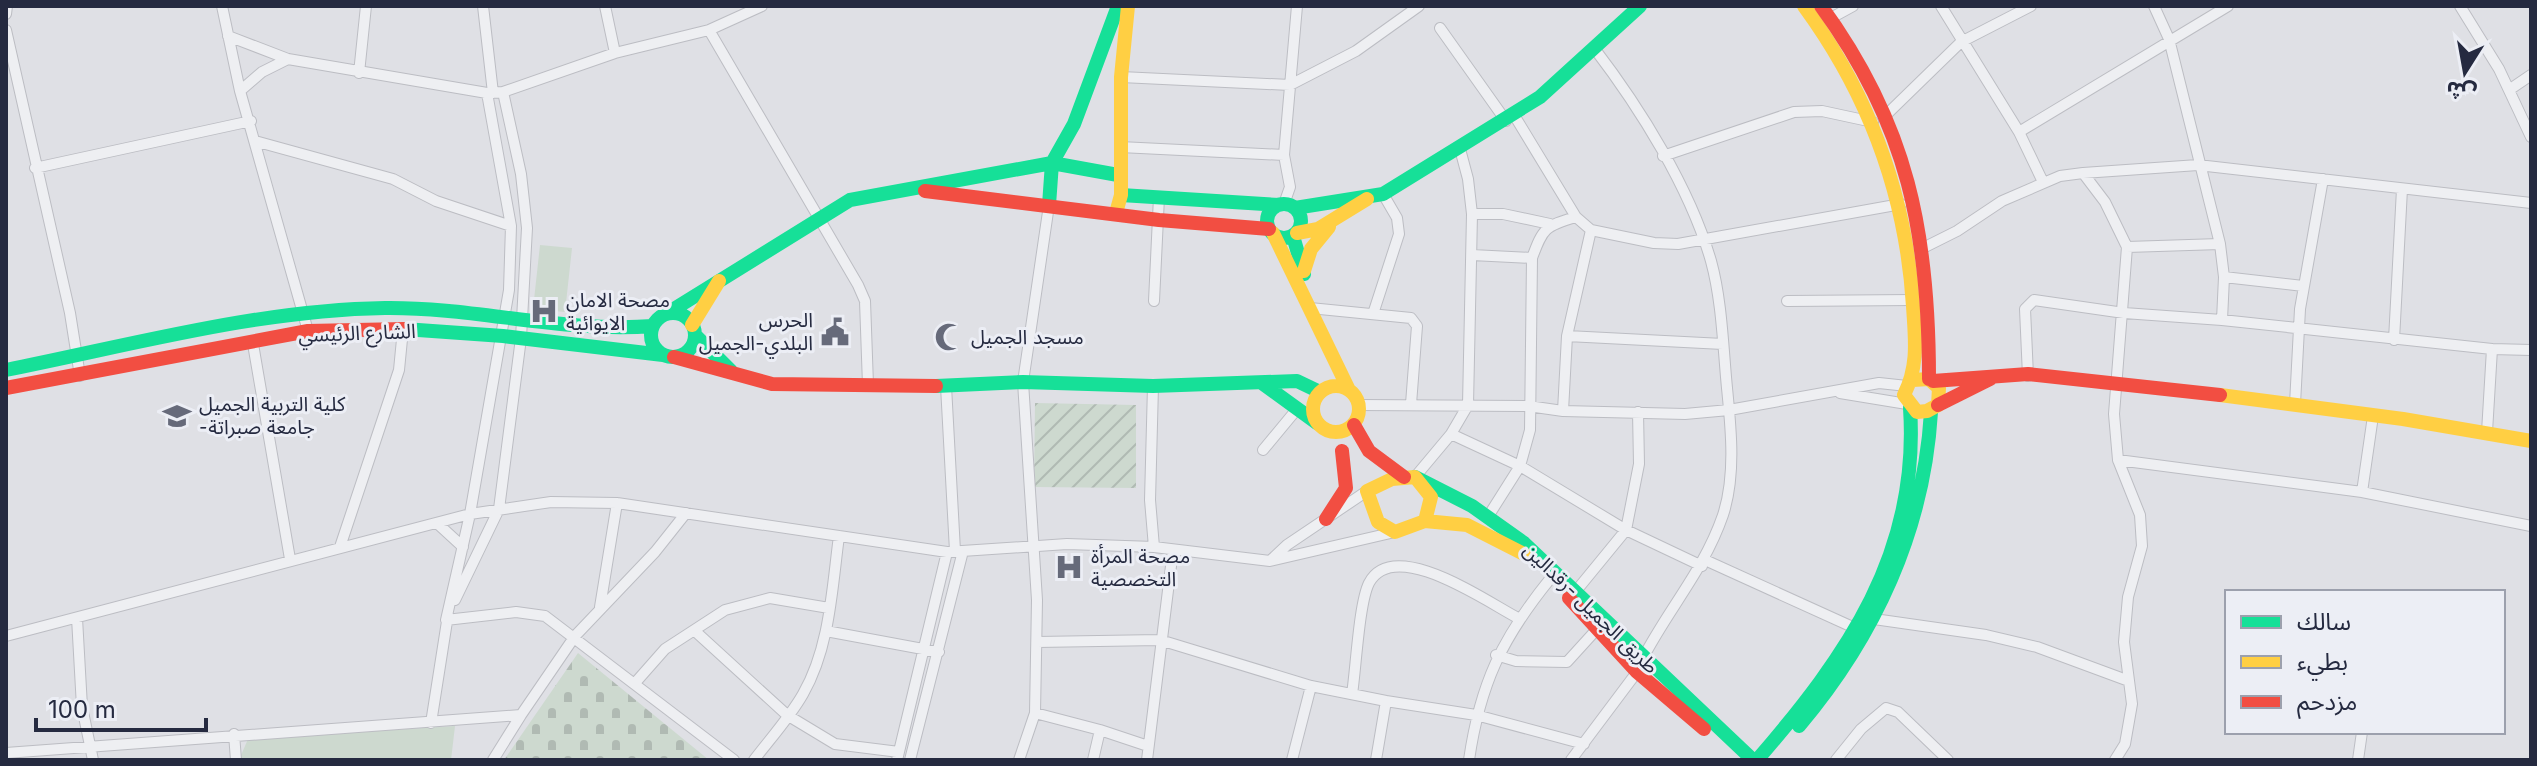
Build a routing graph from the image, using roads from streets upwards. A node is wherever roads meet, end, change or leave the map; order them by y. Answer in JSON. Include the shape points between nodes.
{"nodes":[{"id":1,"x":7,"y":6,"type":"edge"},
{"id":2,"x":222,"y":6,"type":"edge"},
{"id":3,"x":366,"y":6,"type":"edge"},
{"id":4,"x":483,"y":6,"type":"edge"},
{"id":5,"x":605,"y":6,"type":"edge"},
{"id":6,"x":762,"y":6,"type":"edge"},
{"id":7,"x":1118,"y":6,"type":"edge"},
{"id":8,"x":1128,"y":6,"type":"edge"},
{"id":9,"x":1297,"y":6,"type":"edge"},
{"id":10,"x":1419,"y":6,"type":"edge"},
{"id":11,"x":1640,"y":6,"type":"edge"},
{"id":12,"x":1653,"y":6,"type":"edge"},
{"id":13,"x":1804,"y":6,"type":"edge"},
{"id":14,"x":1853,"y":6,"type":"edge"},
{"id":15,"x":1941,"y":6,"type":"edge"},
{"id":16,"x":2031,"y":6,"type":"edge"},
{"id":17,"x":2154,"y":6,"type":"edge"},
{"id":18,"x":2228,"y":6,"type":"edge"},
{"id":19,"x":2460,"y":6,"type":"edge"},
{"id":20,"x":1826,"y":12,"type":"edge"},
{"id":21,"x":6,"y":14,"type":"edge"},
{"id":22,"x":1440,"y":28,"type":"dead end"},
{"id":23,"x":6,"y":30,"type":"edge"},
{"id":24,"x":709,"y":30,"type":"junction"},
{"id":25,"x":228,"y":36,"type":"junction"},
{"id":26,"x":2169,"y":39,"type":"junction"},
{"id":27,"x":1961,"y":42,"type":"junction"},
{"id":28,"x":1596,"y":52,"type":"junction"},
{"id":29,"x":615,"y":53,"type":"junction"},
{"id":30,"x":288,"y":59,"type":"junction"},
{"id":31,"x":359,"y":73,"type":"junction"},
{"id":32,"x":2531,"y":75,"type":"edge"},
{"id":33,"x":1121,"y":77,"type":"junction"},
{"id":34,"x":1290,"y":85,"type":"junction"},
{"id":35,"x":2509,"y":90,"type":"junction"},
{"id":36,"x":240,"y":91,"type":"junction"},
{"id":37,"x":494,"y":93,"type":"junction"},
{"id":38,"x":1510,"y":118,"type":"junction"},
{"id":39,"x":1879,"y":119,"type":"junction"},
{"id":40,"x":251,"y":121,"type":"junction"},
{"id":41,"x":2019,"y":132,"type":"junction"},
{"id":42,"x":2531,"y":137,"type":"edge"},
{"id":43,"x":255,"y":141,"type":"junction"},
{"id":44,"x":1120,"y":147,"type":"junction"},
{"id":45,"x":1460,"y":149,"type":"junction"},
{"id":46,"x":1284,"y":155,"type":"junction"},
{"id":47,"x":1663,"y":156,"type":"junction"},
{"id":48,"x":1052,"y":163,"type":"junction"},
{"id":49,"x":2198,"y":165,"type":"junction"},
{"id":50,"x":35,"y":168,"type":"junction"},
{"id":51,"x":2083,"y":173,"type":"junction"},
{"id":52,"x":1118,"y":175,"type":"junction"},
{"id":53,"x":2323,"y":179,"type":"junction"},
{"id":54,"x":2043,"y":182,"type":"junction"},
{"id":55,"x":904,"y":188,"type":"junction"},
{"id":56,"x":2402,"y":189,"type":"junction"},
{"id":57,"x":1121,"y":195,"type":"junction"},
{"id":58,"x":1378,"y":195,"type":"junction"},
{"id":59,"x":1159,"y":197,"type":"junction"},
{"id":60,"x":2531,"y":203,"type":"edge"},
{"id":61,"x":1901,"y":204,"type":"junction"},
{"id":62,"x":1049,"y":205,"type":"junction"},
{"id":63,"x":1286,"y":206,"type":"junction"},
{"id":64,"x":1116,"y":213,"type":"junction"},
{"id":65,"x":1472,"y":214,"type":"junction"},
{"id":66,"x":1340,"y":217,"type":"junction"},
{"id":67,"x":1576,"y":217,"type":"junction"},
{"id":68,"x":821,"y":218,"type":"junction"},
{"id":69,"x":1159,"y":220,"type":"junction"},
{"id":70,"x":1550,"y":224,"type":"junction"},
{"id":71,"x":511,"y":226,"type":"junction"},
{"id":72,"x":1248,"y":229,"type":"junction"},
{"id":73,"x":1591,"y":230,"type":"junction"},
{"id":74,"x":1271,"y":231,"type":"junction"},
{"id":75,"x":1295,"y":235,"type":"junction"},
{"id":76,"x":1703,"y":237,"type":"junction"},
{"id":77,"x":2220,"y":244,"type":"junction"},
{"id":78,"x":1925,"y":247,"type":"junction"},
{"id":79,"x":2127,"y":247,"type":"junction"},
{"id":80,"x":1472,"y":255,"type":"junction"},
{"id":81,"x":1532,"y":258,"type":"junction"},
{"id":82,"x":1286,"y":261,"type":"junction"},
{"id":83,"x":1304,"y":271,"type":"junction"},
{"id":84,"x":2224,"y":277,"type":"junction"},
{"id":85,"x":720,"y":279,"type":"junction"},
{"id":86,"x":2303,"y":286,"type":"junction"},
{"id":87,"x":1913,"y":300,"type":"junction"},
{"id":88,"x":1154,"y":301,"type":"dead end"},
{"id":89,"x":1787,"y":301,"type":"dead end"},
{"id":90,"x":1308,"y":303,"type":"junction"},
{"id":91,"x":304,"y":312,"type":"junction"},
{"id":92,"x":2124,"y":313,"type":"junction"},
{"id":93,"x":666,"y":314,"type":"junction"},
{"id":94,"x":1373,"y":314,"type":"junction"},
{"id":95,"x":506,"y":318,"type":"junction"},
{"id":96,"x":521,"y":320,"type":"junction"},
{"id":97,"x":2222,"y":320,"type":"junction"},
{"id":98,"x":653,"y":326,"type":"junction"},
{"id":99,"x":403,"y":329,"type":"junction"},
{"id":100,"x":693,"y":330,"type":"junction"},
{"id":101,"x":308,"y":331,"type":"junction"},
{"id":102,"x":2300,"y":331,"type":"junction"},
{"id":103,"x":503,"y":336,"type":"junction"},
{"id":104,"x":1567,"y":336,"type":"junction"},
{"id":105,"x":521,"y":338,"type":"junction"},
{"id":106,"x":2394,"y":340,"type":"junction"},
{"id":107,"x":253,"y":344,"type":"junction"},
{"id":108,"x":1723,"y":344,"type":"junction"},
{"id":109,"x":2492,"y":349,"type":"junction"},
{"id":110,"x":2531,"y":350,"type":"edge"},
{"id":111,"x":1331,"y":355,"type":"junction"},
{"id":112,"x":78,"y":356,"type":"junction"},
{"id":113,"x":669,"y":356,"type":"junction"},
{"id":114,"x":6,"y":370,"type":"edge"},
{"id":115,"x":2005,"y":372,"type":"junction"},
{"id":116,"x":734,"y":374,"type":"junction"},
{"id":117,"x":80,"y":376,"type":"junction"},
{"id":118,"x":2028,"y":376,"type":"junction"},
{"id":119,"x":1931,"y":380,"type":"junction"},
{"id":120,"x":1023,"y":382,"type":"junction"},
{"id":121,"x":1262,"y":383,"type":"junction"},
{"id":122,"x":1910,"y":383,"type":"junction"},
{"id":123,"x":2118,"y":383,"type":"junction"},
{"id":124,"x":868,"y":385,"type":"junction"},
{"id":125,"x":946,"y":386,"type":"junction"},
{"id":126,"x":1153,"y":386,"type":"junction"},
{"id":127,"x":6,"y":388,"type":"edge"},
{"id":128,"x":1349,"y":390,"type":"junction"},
{"id":129,"x":1321,"y":391,"type":"junction"},
{"id":130,"x":1838,"y":392,"type":"junction"},
{"id":131,"x":1411,"y":404,"type":"junction"},
{"id":132,"x":2295,"y":404,"type":"junction"},
{"id":133,"x":1359,"y":405,"type":"junction"},
{"id":134,"x":1468,"y":405,"type":"junction"},
{"id":135,"x":1528,"y":406,"type":"junction"},
{"id":136,"x":1908,"y":406,"type":"junction"},
{"id":137,"x":1934,"y":408,"type":"junction"},
{"id":138,"x":1297,"y":409,"type":"junction"},
{"id":139,"x":1729,"y":410,"type":"junction"},
{"id":140,"x":1563,"y":411,"type":"junction"},
{"id":141,"x":1638,"y":412,"type":"junction"},
{"id":142,"x":2373,"y":416,"type":"junction"},
{"id":143,"x":1317,"y":424,"type":"junction"},
{"id":144,"x":1354,"y":425,"type":"junction"},
{"id":145,"x":2487,"y":432,"type":"junction"},
{"id":146,"x":1331,"y":433,"type":"junction"},
{"id":147,"x":1451,"y":434,"type":"junction"},
{"id":148,"x":2531,"y":441,"type":"edge"},
{"id":149,"x":1263,"y":450,"type":"dead end"},
{"id":150,"x":1342,"y":451,"type":"junction"},
{"id":151,"x":2118,"y":460,"type":"junction"},
{"id":152,"x":1520,"y":466,"type":"junction"},
{"id":153,"x":1409,"y":477,"type":"junction"},
{"id":154,"x":1367,"y":491,"type":"junction"},
{"id":155,"x":2362,"y":492,"type":"junction"},
{"id":156,"x":617,"y":503,"type":"junction"},
{"id":157,"x":499,"y":509,"type":"junction"},
{"id":158,"x":686,"y":513,"type":"junction"},
{"id":159,"x":470,"y":514,"type":"junction"},
{"id":160,"x":1489,"y":515,"type":"junction"},
{"id":161,"x":1326,"y":519,"type":"junction"},
{"id":162,"x":1425,"y":521,"type":"junction"},
{"id":163,"x":438,"y":524,"type":"junction"},
{"id":164,"x":2531,"y":526,"type":"edge"},
{"id":165,"x":1626,"y":530,"type":"junction"},
{"id":166,"x":1395,"y":532,"type":"junction"},
{"id":167,"x":839,"y":536,"type":"junction"},
{"id":168,"x":1035,"y":544,"type":"junction"},
{"id":169,"x":340,"y":547,"type":"junction"},
{"id":170,"x":463,"y":547,"type":"junction"},
{"id":171,"x":1154,"y":547,"type":"junction"},
{"id":172,"x":1173,"y":550,"type":"junction"},
{"id":173,"x":955,"y":551,"type":"junction"},
{"id":174,"x":290,"y":559,"type":"junction"},
{"id":175,"x":1270,"y":561,"type":"junction"},
{"id":176,"x":1703,"y":563,"type":"junction"},
{"id":177,"x":1550,"y":579,"type":"junction"},
{"id":178,"x":1576,"y":591,"type":"junction"},
{"id":179,"x":829,"y":608,"type":"junction"},
{"id":180,"x":599,"y":609,"type":"junction"},
{"id":181,"x":77,"y":618,"type":"junction"},
{"id":182,"x":1518,"y":618,"type":"junction"},
{"id":183,"x":1874,"y":619,"type":"junction"},
{"id":184,"x":446,"y":620,"type":"junction"},
{"id":185,"x":1597,"y":629,"type":"junction"},
{"id":186,"x":1857,"y":629,"type":"junction"},
{"id":187,"x":826,"y":631,"type":"junction"},
{"id":188,"x":696,"y":632,"type":"junction"},
{"id":189,"x":6,"y":636,"type":"edge"},
{"id":190,"x":575,"y":636,"type":"junction"},
{"id":191,"x":1160,"y":640,"type":"junction"},
{"id":192,"x":1037,"y":642,"type":"junction"},
{"id":193,"x":925,"y":650,"type":"junction"},
{"id":194,"x":939,"y":652,"type":"junction"},
{"id":195,"x":1496,"y":655,"type":"junction"},
{"id":196,"x":1640,"y":665,"type":"junction"},
{"id":197,"x":2129,"y":681,"type":"junction"},
{"id":198,"x":635,"y":683,"type":"junction"},
{"id":199,"x":1311,"y":686,"type":"junction"},
{"id":200,"x":1352,"y":694,"type":"junction"},
{"id":201,"x":1386,"y":701,"type":"junction"},
{"id":202,"x":1035,"y":713,"type":"junction"},
{"id":203,"x":521,"y":715,"type":"junction"},
{"id":204,"x":787,"y":715,"type":"junction"},
{"id":205,"x":1476,"y":715,"type":"junction"},
{"id":206,"x":431,"y":723,"type":"junction"},
{"id":207,"x":1100,"y":730,"type":"junction"},
{"id":208,"x":234,"y":734,"type":"junction"},
{"id":209,"x":2362,"y":734,"type":"edge"},
{"id":210,"x":92,"y":744,"type":"junction"},
{"id":211,"x":1584,"y":744,"type":"junction"},
{"id":212,"x":1148,"y":746,"type":"junction"},
{"id":213,"x":6,"y":753,"type":"edge"},
{"id":214,"x":898,"y":756,"type":"edge"},
{"id":215,"x":1943,"y":758,"type":"edge"},
{"id":216,"x":93,"y":760,"type":"edge"},
{"id":217,"x":236,"y":760,"type":"edge"},
{"id":218,"x":493,"y":760,"type":"edge"},
{"id":219,"x":734,"y":760,"type":"edge"},
{"id":220,"x":754,"y":760,"type":"edge"},
{"id":221,"x":910,"y":760,"type":"edge"},
{"id":222,"x":1019,"y":760,"type":"edge"},
{"id":223,"x":1093,"y":760,"type":"edge"},
{"id":224,"x":1147,"y":760,"type":"edge"},
{"id":225,"x":1292,"y":760,"type":"edge"},
{"id":226,"x":1376,"y":760,"type":"edge"},
{"id":227,"x":1469,"y":760,"type":"edge"},
{"id":228,"x":1571,"y":760,"type":"edge"},
{"id":229,"x":1738,"y":760,"type":"edge"},
{"id":230,"x":1755,"y":760,"type":"edge"},
{"id":231,"x":1771,"y":760,"type":"edge"},
{"id":232,"x":1836,"y":760,"type":"edge"},
{"id":233,"x":2115,"y":760,"type":"edge"},
{"id":234,"x":2358,"y":760,"type":"edge"}],
"edges":[{"from":1,"to":21,"type":"street"},
{"from":2,"to":25,"type":"street"},
{"from":3,"to":31,"type":"street"},
{"from":4,"to":37,"type":"street"},
{"from":5,"to":29,"type":"street"},
{"from":6,"to":24,"type":"street"},
{"from":7,"to":48,"type":"street","via":[[1074,124]]},
{"from":8,"to":33,"type":"street"},
{"from":9,"to":34,"type":"street"},
{"from":10,"to":34,"type":"street","via":[[1356,51]]},
{"from":11,"to":28,"type":"street"},
{"from":12,"to":28,"type":"street"},
{"from":13,"to":39,"type":"street"},
{"from":14,"to":20,"type":"street"},
{"from":15,"to":27,"type":"street"},
{"from":16,"to":27,"type":"street"},
{"from":17,"to":26,"type":"street"},
{"from":18,"to":26,"type":"street"},
{"from":19,"to":35,"type":"street"},
{"from":20,"to":39,"type":"street"},
{"from":22,"to":38,"type":"street"},
{"from":23,"to":50,"type":"street"},
{"from":24,"to":29,"type":"street"},
{"from":24,"to":68,"type":"street"},
{"from":25,"to":30,"type":"street"},
{"from":25,"to":36,"type":"street"},
{"from":26,"to":41,"type":"street"},
{"from":26,"to":49,"type":"street"},
{"from":27,"to":39,"type":"street"},
{"from":27,"to":41,"type":"street"},
{"from":28,"to":38,"type":"street"},
{"from":28,"to":47,"type":"street"},
{"from":29,"to":37,"type":"street"},
{"from":30,"to":31,"type":"street"},
{"from":30,"to":36,"type":"street"},
{"from":31,"to":37,"type":"street"},
{"from":32,"to":35,"type":"street"},
{"from":33,"to":34,"type":"street"},
{"from":33,"to":44,"type":"street"},
{"from":34,"to":46,"type":"street"},
{"from":35,"to":42,"type":"street"},
{"from":36,"to":40,"type":"street"},
{"from":37,"to":71,"type":"street"},
{"from":37,"to":96,"type":"street","via":[[521,174],[527,228]]},
{"from":38,"to":45,"type":"street"},
{"from":38,"to":67,"type":"street"},
{"from":39,"to":47,"type":"street","via":[[1794,112]]},
{"from":39,"to":61,"type":"street"},
{"from":39,"to":78,"type":"street","via":[[1909,175]]},
{"from":40,"to":43,"type":"street"},
{"from":40,"to":50,"type":"street"},
{"from":41,"to":54,"type":"street"},
{"from":43,"to":71,"type":"street","via":[[393,179],[436,201]]},
{"from":43,"to":91,"type":"street"},
{"from":44,"to":46,"type":"street"},
{"from":44,"to":52,"type":"street"},
{"from":45,"to":58,"type":"street"},
{"from":45,"to":65,"type":"street"},
{"from":46,"to":63,"type":"street","via":[[1290,187]]},
{"from":47,"to":76,"type":"street"},
{"from":48,"to":52,"type":"street"},
{"from":48,"to":55,"type":"street"},
{"from":48,"to":62,"type":"street"},
{"from":49,"to":51,"type":"street"},
{"from":49,"to":53,"type":"street"},
{"from":49,"to":77,"type":"street"},
{"from":50,"to":112,"type":"street"},
{"from":51,"to":54,"type":"street"},
{"from":51,"to":79,"type":"street","via":[[2105,202]]},
{"from":52,"to":57,"type":"street"},
{"from":53,"to":56,"type":"street"},
{"from":53,"to":86,"type":"street"},
{"from":54,"to":78,"type":"street"},
{"from":55,"to":62,"type":"street"},
{"from":55,"to":68,"type":"street","via":[[850,200]]},
{"from":56,"to":60,"type":"street"},
{"from":56,"to":106,"type":"street"},
{"from":57,"to":59,"type":"street"},
{"from":57,"to":64,"type":"street"},
{"from":58,"to":63,"type":"street"},
{"from":58,"to":66,"type":"street"},
{"from":58,"to":94,"type":"street","via":[[1397,218],[1399,234]]},
{"from":59,"to":63,"type":"street"},
{"from":59,"to":69,"type":"street"},
{"from":61,"to":76,"type":"street"},
{"from":61,"to":87,"type":"street"},
{"from":62,"to":64,"type":"street"},
{"from":62,"to":120,"type":"street"},
{"from":63,"to":74,"type":"street","via":[[1270,212]]},
{"from":63,"to":75,"type":"street","via":[[1301,220]]},
{"from":64,"to":69,"type":"street"},
{"from":65,"to":70,"type":"street"},
{"from":65,"to":80,"type":"street"},
{"from":66,"to":75,"type":"street"},
{"from":66,"to":83,"type":"street","via":[[1311,249]]},
{"from":67,"to":70,"type":"street"},
{"from":67,"to":73,"type":"street"},
{"from":68,"to":85,"type":"street"},
{"from":68,"to":124,"type":"street","via":[[865,301]]},
{"from":69,"to":72,"type":"street"},
{"from":69,"to":88,"type":"street"},
{"from":70,"to":81,"type":"street"},
{"from":71,"to":95,"type":"street"},
{"from":72,"to":74,"type":"street"},
{"from":72,"to":82,"type":"street"},
{"from":73,"to":76,"type":"street","via":[[1654,243]]},
{"from":73,"to":104,"type":"street"},
{"from":74,"to":75,"type":"street","via":[[1282,238]]},
{"from":74,"to":82,"type":"street"},
{"from":75,"to":83,"type":"street"},
{"from":76,"to":108,"type":"street"},
{"from":77,"to":79,"type":"street"},
{"from":77,"to":84,"type":"street"},
{"from":78,"to":119,"type":"street"},
{"from":79,"to":92,"type":"street"},
{"from":80,"to":81,"type":"street"},
{"from":80,"to":134,"type":"street"},
{"from":81,"to":135,"type":"street"},
{"from":82,"to":90,"type":"street"},
{"from":83,"to":90,"type":"street"},
{"from":84,"to":86,"type":"street"},
{"from":84,"to":97,"type":"street"},
{"from":85,"to":93,"type":"street"},
{"from":85,"to":100,"type":"street"},
{"from":86,"to":102,"type":"street"},
{"from":87,"to":89,"type":"street"},
{"from":87,"to":122,"type":"street"},
{"from":90,"to":94,"type":"street"},
{"from":90,"to":111,"type":"street"},
{"from":91,"to":95,"type":"street","name":"الشارع الرئيسي","via":[[392,308]]},
{"from":91,"to":101,"type":"street"},
{"from":91,"to":112,"type":"street","name":"الشارع الرئيسي"},
{"from":92,"to":97,"type":"street"},
{"from":92,"to":118,"type":"street","via":[[2034,300],[2026,304]]},
{"from":92,"to":123,"type":"street"},
{"from":93,"to":98,"type":"street"},
{"from":93,"to":100,"type":"street","via":[[678,314]]},
{"from":94,"to":131,"type":"street","via":[[1411,318],[1417,326]]},
{"from":95,"to":96,"type":"street","name":"الشارع الرئيسي"},
{"from":95,"to":103,"type":"street"},
{"from":96,"to":98,"type":"street","name":"الشارع الرئيسي","via":[[599,331]]},
{"from":96,"to":105,"type":"street"},
{"from":97,"to":102,"type":"street"},
{"from":98,"to":113,"type":"street","via":[[653,344]]},
{"from":99,"to":101,"type":"street","name":"الشارع الرئيسي"},
{"from":99,"to":103,"type":"street","name":"الشارع الرئيسي"},
{"from":99,"to":169,"type":"street","via":[[399,370]]},
{"from":100,"to":113,"type":"street","via":[[686,352]]},
{"from":100,"to":116,"type":"street"},
{"from":101,"to":107,"type":"street","name":"الشارع الرئيسي"},
{"from":102,"to":106,"type":"street"},
{"from":102,"to":132,"type":"street"},
{"from":103,"to":105,"type":"street","name":"الشارع الرئيسي"},
{"from":103,"to":159,"type":"street"},
{"from":104,"to":108,"type":"street"},
{"from":104,"to":140,"type":"street"},
{"from":105,"to":113,"type":"street","name":"الشارع الرئيسي"},
{"from":105,"to":157,"type":"street"},
{"from":106,"to":109,"type":"street"},
{"from":107,"to":117,"type":"street","name":"الشارع الرئيسي"},
{"from":107,"to":174,"type":"street"},
{"from":108,"to":139,"type":"street"},
{"from":109,"to":110,"type":"street"},
{"from":109,"to":145,"type":"street"},
{"from":111,"to":128,"type":"street"},
{"from":111,"to":129,"type":"street"},
{"from":112,"to":114,"type":"street","name":"الشارع الرئيسي"},
{"from":112,"to":117,"type":"street"},
{"from":113,"to":116,"type":"street","name":"الشارع الرئيسي"},
{"from":115,"to":118,"type":"street"},
{"from":115,"to":119,"type":"street"},
{"from":115,"to":137,"type":"street"},
{"from":116,"to":124,"type":"street","name":"الشارع الرئيسي","via":[[772,384]]},
{"from":117,"to":127,"type":"street","name":"الشارع الرئيسي"},
{"from":118,"to":123,"type":"street"},
{"from":119,"to":122,"type":"street"},
{"from":119,"to":137,"type":"street","via":[[1939,388]]},
{"from":120,"to":125,"type":"street","name":"الشارع الرئيسي"},
{"from":120,"to":126,"type":"street","name":"الشارع الرئيسي"},
{"from":120,"to":168,"type":"street"},
{"from":121,"to":126,"type":"street"},
{"from":121,"to":129,"type":"street","via":[[1297,381]]},
{"from":121,"to":138,"type":"street"},
{"from":122,"to":130,"type":"street"},
{"from":122,"to":136,"type":"street"},
{"from":123,"to":132,"type":"street"},
{"from":123,"to":151,"type":"street"},
{"from":124,"to":125,"type":"street","name":"الشارع الرئيسي"},
{"from":125,"to":173,"type":"street"},
{"from":126,"to":171,"type":"street"},
{"from":128,"to":129,"type":"street","via":[[1335,386]]},
{"from":128,"to":133,"type":"street"},
{"from":129,"to":143,"type":"street","via":[[1312,407]]},
{"from":130,"to":136,"type":"street"},
{"from":130,"to":139,"type":"street"},
{"from":131,"to":133,"type":"street"},
{"from":131,"to":134,"type":"street"},
{"from":132,"to":142,"type":"street"},
{"from":133,"to":144,"type":"street"},
{"from":134,"to":135,"type":"street"},
{"from":134,"to":147,"type":"street"},
{"from":135,"to":140,"type":"street"},
{"from":135,"to":152,"type":"street","via":[[1530,430]]},
{"from":136,"to":137,"type":"street","via":[[1916,412]]},
{"from":136,"to":186,"type":"street","via":[[1913,468],[1892,544]]},
{"from":137,"to":183,"type":"street","via":[[1903,548]]},
{"from":138,"to":143,"type":"street"},
{"from":138,"to":149,"type":"street"},
{"from":139,"to":141,"type":"street"},
{"from":139,"to":176,"type":"street","via":[[1732,454],[1724,512]]},
{"from":140,"to":141,"type":"street"},
{"from":141,"to":165,"type":"street","via":[[1639,464]]},
{"from":142,"to":145,"type":"street"},
{"from":142,"to":155,"type":"street"},
{"from":143,"to":146,"type":"street"},
{"from":144,"to":146,"type":"street"},
{"from":144,"to":153,"type":"street","name":"طريق الجميل -رقدالين","via":[[1369,451]]},
{"from":145,"to":148,"type":"street"},
{"from":146,"to":150,"type":"street"},
{"from":147,"to":152,"type":"street"},
{"from":147,"to":153,"type":"street"},
{"from":150,"to":154,"type":"street"},
{"from":150,"to":161,"type":"street","via":[[1348,472],[1344,498]]},
{"from":151,"to":155,"type":"street"},
{"from":151,"to":197,"type":"street","via":[[2140,515],[2142,546],[2128,597],[2124,642]]},
{"from":152,"to":160,"type":"street"},
{"from":152,"to":165,"type":"street"},
{"from":153,"to":154,"type":"street"},
{"from":153,"to":160,"type":"street","name":"طريق الجميل -رقدالين","via":[[1445,489]]},
{"from":153,"to":162,"type":"street","via":[[1431,497]]},
{"from":154,"to":161,"type":"street"},
{"from":154,"to":166,"type":"street","via":[[1378,522]]},
{"from":155,"to":164,"type":"street"},
{"from":156,"to":157,"type":"street","via":[[551,502]]},
{"from":156,"to":158,"type":"street"},
{"from":156,"to":180,"type":"street"},
{"from":157,"to":159,"type":"street"},
{"from":157,"to":184,"type":"street"},
{"from":158,"to":167,"type":"street"},
{"from":158,"to":180,"type":"street"},
{"from":159,"to":163,"type":"street"},
{"from":159,"to":170,"type":"street"},
{"from":160,"to":178,"type":"street","name":"طريق الجميل -رقدالين"},
{"from":161,"to":175,"type":"street"},
{"from":162,"to":166,"type":"street"},
{"from":162,"to":177,"type":"street","name":"طريق الجميل -رقدالين","via":[[1455,522],[1487,533],[1520,550]]},
{"from":163,"to":169,"type":"street"},
{"from":163,"to":170,"type":"street"},
{"from":165,"to":176,"type":"street"},
{"from":165,"to":178,"type":"street"},
{"from":166,"to":175,"type":"street"},
{"from":167,"to":173,"type":"street"},
{"from":167,"to":179,"type":"street"},
{"from":168,"to":171,"type":"street"},
{"from":168,"to":173,"type":"street"},
{"from":168,"to":192,"type":"street"},
{"from":169,"to":174,"type":"street"},
{"from":170,"to":184,"type":"street"},
{"from":171,"to":172,"type":"street"},
{"from":172,"to":175,"type":"street"},
{"from":172,"to":191,"type":"street"},
{"from":173,"to":193,"type":"street"},
{"from":173,"to":194,"type":"street"},
{"from":174,"to":181,"type":"street"},
{"from":176,"to":186,"type":"street"},
{"from":176,"to":196,"type":"street"},
{"from":177,"to":182,"type":"street"},
{"from":177,"to":185,"type":"street","name":"طريق الجميل -رقدالين"},
{"from":178,"to":196,"type":"street","name":"طريق الجميل -رقدالين"},
{"from":179,"to":187,"type":"street"},
{"from":179,"to":188,"type":"street","via":[[770,598],[725,610]]},
{"from":180,"to":190,"type":"street"},
{"from":181,"to":189,"type":"street"},
{"from":181,"to":210,"type":"street","via":[[82,707]]},
{"from":182,"to":195,"type":"street"},
{"from":182,"to":200,"type":"street","via":[[1423,568],[1383,568],[1368,585]]},
{"from":183,"to":197,"type":"street","via":[[2037,647]]},
{"from":183,"to":231,"type":"street","via":[[1819,705]]},
{"from":184,"to":190,"type":"street","via":[[526,611],[545,616]]},
{"from":184,"to":206,"type":"street"},
{"from":185,"to":195,"type":"street","via":[[1567,662],[1516,661]]},
{"from":185,"to":196,"type":"street","name":"طريق الجميل -رقدالين"},
{"from":186,"to":230,"type":"street","via":[[1811,699]]},
{"from":187,"to":193,"type":"street"},
{"from":187,"to":204,"type":"street","via":[[803,694]]},
{"from":188,"to":198,"type":"street","via":[[665,649]]},
{"from":188,"to":204,"type":"street"},
{"from":190,"to":198,"type":"street"},
{"from":190,"to":203,"type":"street"},
{"from":191,"to":192,"type":"street"},
{"from":191,"to":199,"type":"street"},
{"from":191,"to":212,"type":"street"},
{"from":192,"to":202,"type":"street"},
{"from":193,"to":194,"type":"street"},
{"from":193,"to":214,"type":"street"},
{"from":194,"to":221,"type":"street"},
{"from":195,"to":205,"type":"street"},
{"from":196,"to":211,"type":"street"},
{"from":196,"to":229,"type":"street","name":"طريق الجميل -رقدالين"},
{"from":196,"to":230,"type":"street","name":"طريق الجميل -رقدالين"},
{"from":197,"to":233,"type":"street","via":[[2132,704],[2125,744]]},
{"from":198,"to":219,"type":"street"},
{"from":199,"to":200,"type":"street"},
{"from":199,"to":225,"type":"street"},
{"from":200,"to":201,"type":"street"},
{"from":201,"to":205,"type":"street"},
{"from":201,"to":226,"type":"street"},
{"from":202,"to":207,"type":"street"},
{"from":202,"to":222,"type":"street"},
{"from":203,"to":206,"type":"street"},
{"from":203,"to":218,"type":"street"},
{"from":204,"to":214,"type":"street","via":[[835,744]]},
{"from":204,"to":220,"type":"street"},
{"from":205,"to":211,"type":"street"},
{"from":205,"to":227,"type":"street"},
{"from":206,"to":208,"type":"street"},
{"from":207,"to":212,"type":"street"},
{"from":207,"to":223,"type":"street"},
{"from":208,"to":210,"type":"street"},
{"from":208,"to":217,"type":"street"},
{"from":209,"to":234,"type":"street"},
{"from":210,"to":213,"type":"street"},
{"from":210,"to":216,"type":"street"},
{"from":211,"to":228,"type":"street"},
{"from":212,"to":224,"type":"street"},
{"from":215,"to":232,"type":"street","via":[[1898,712],[1886,708]]}]}
